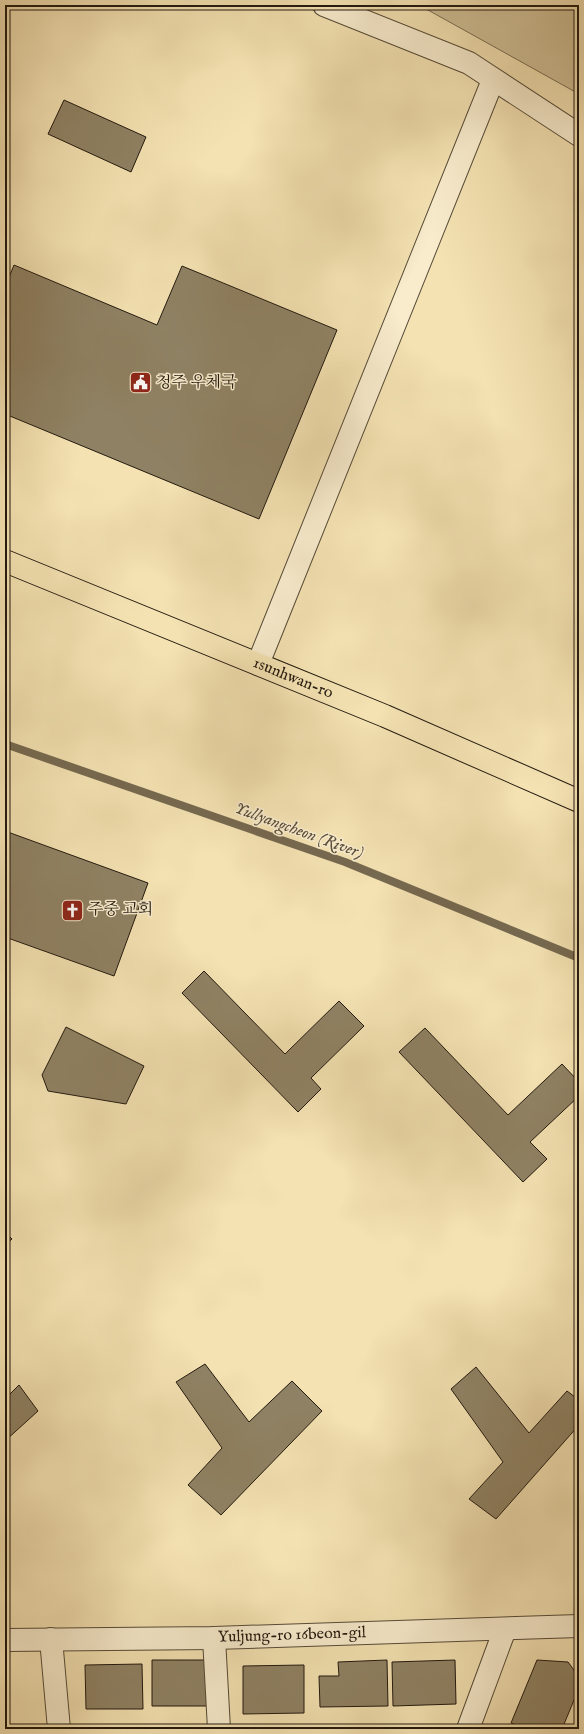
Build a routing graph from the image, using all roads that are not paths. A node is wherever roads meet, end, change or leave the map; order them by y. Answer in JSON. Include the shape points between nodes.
{"nodes":[{"id":1,"x":324,"y":5,"type":"edge"},
{"id":2,"x":494,"y":80,"type":"junction"},
{"id":3,"x":579,"y":135,"type":"edge"},
{"id":4,"x":5,"y":561,"type":"edge"},
{"id":5,"x":258,"y":664,"type":"junction"},
{"id":6,"x":579,"y":801,"type":"edge"},
{"id":7,"x":579,"y":1626,"type":"edge"},
{"id":8,"x":505,"y":1629,"type":"junction"},
{"id":9,"x":214,"y":1638,"type":"junction"},
{"id":10,"x":51,"y":1639,"type":"junction"},
{"id":11,"x":5,"y":1640,"type":"edge"},
{"id":12,"x":59,"y":1729,"type":"edge"},
{"id":13,"x":219,"y":1729,"type":"edge"},
{"id":14,"x":468,"y":1729,"type":"edge"}],
"edges":[{"from":1,"to":2,"type":"street","via":[[469,63]]},
{"from":2,"to":3,"type":"street"},
{"from":2,"to":5,"type":"street"},
{"from":4,"to":5,"type":"main road","name":"1sunhwan-ro"},
{"from":5,"to":6,"type":"main road","name":"1sunhwan-ro","via":[[385,716]]},
{"from":7,"to":8,"type":"street","name":"Yuljung-ro 16beon-gil"},
{"from":8,"to":9,"type":"street","name":"Yuljung-ro 16beon-gil"},
{"from":8,"to":14,"type":"street"},
{"from":9,"to":10,"type":"street","name":"Yuljung-ro 16beon-gil"},
{"from":9,"to":13,"type":"street"},
{"from":10,"to":11,"type":"street","name":"Yuljung-ro 16beon-gil"},
{"from":10,"to":12,"type":"street"}]}
